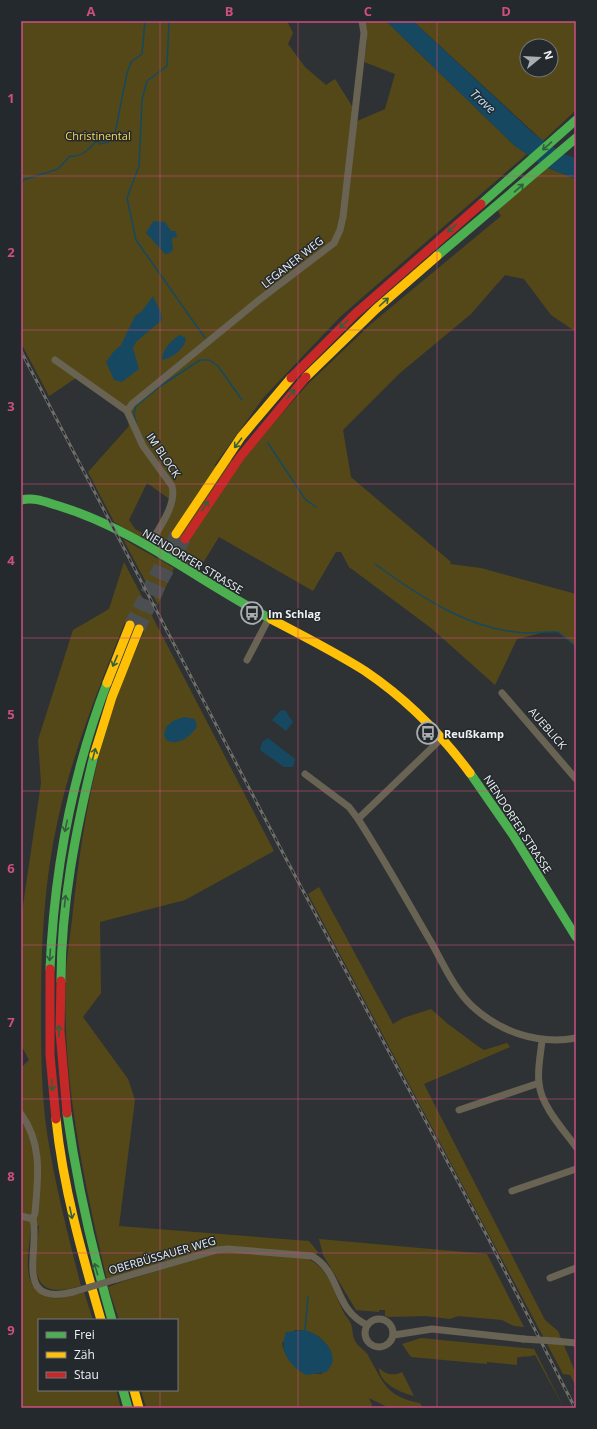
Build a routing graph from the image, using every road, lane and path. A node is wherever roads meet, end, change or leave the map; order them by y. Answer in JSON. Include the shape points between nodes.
{"nodes":[{"id":1,"x":362,"y":21,"type":"edge"},
{"id":2,"x":576,"y":120,"type":"edge"},
{"id":3,"x":576,"y":138,"type":"edge"},
{"id":4,"x":55,"y":360,"type":"dead end"},
{"id":5,"x":127,"y":411,"type":"junction"},
{"id":6,"x":21,"y":500,"type":"edge"},
{"id":7,"x":176,"y":534,"type":"tunnel mouth"},
{"id":8,"x":185,"y":539,"type":"tunnel mouth"},
{"id":9,"x":148,"y":547,"type":"junction"},
{"id":10,"x":269,"y":618,"type":"junction"},
{"id":11,"x":247,"y":660,"type":"dead end"},
{"id":12,"x":502,"y":693,"type":"dead end"},
{"id":13,"x":441,"y":739,"type":"junction"},
{"id":14,"x":304,"y":774,"type":"dead end"},
{"id":15,"x":576,"y":779,"type":"edge"},
{"id":16,"x":358,"y":819,"type":"junction"},
{"id":17,"x":576,"y":937,"type":"edge"},
{"id":18,"x":576,"y":1038,"type":"edge"},
{"id":19,"x":542,"y":1040,"type":"junction"},
{"id":20,"x":539,"y":1083,"type":"junction"},
{"id":21,"x":459,"y":1110,"type":"dead end"},
{"id":22,"x":21,"y":1114,"type":"edge"},
{"id":23,"x":576,"y":1147,"type":"edge"},
{"id":24,"x":576,"y":1169,"type":"edge"},
{"id":25,"x":512,"y":1191,"type":"dead end"},
{"id":26,"x":21,"y":1216,"type":"edge"},
{"id":27,"x":33,"y":1219,"type":"junction"},
{"id":28,"x":576,"y":1268,"type":"edge"},
{"id":29,"x":550,"y":1278,"type":"dead end"},
{"id":30,"x":101,"y":1319,"type":"edge"},
{"id":31,"x":112,"y":1319,"type":"edge"},
{"id":32,"x":367,"y":1325,"type":"junction"},
{"id":33,"x":394,"y":1335,"type":"junction"},
{"id":34,"x":576,"y":1343,"type":"edge"},
{"id":35,"x":123,"y":1391,"type":"edge"},
{"id":36,"x":134,"y":1391,"type":"edge"},
{"id":37,"x":128,"y":1408,"type":"edge"},
{"id":38,"x":140,"y":1408,"type":"edge"}],
"edges":[{"from":1,"to":5,"type":"street","name":"LEGANER WEG","via":[[364,34],[342,217],[334,243],[259,300],[132,404]]},
{"from":2,"to":7,"type":"main road","one_way":true,"via":[[341,326],[285,384],[228,455]]},
{"from":8,"to":3,"type":"main road","one_way":true,"via":[[236,461],[294,391],[348,334]]},
{"from":4,"to":5,"type":"street"},
{"from":5,"to":9,"type":"street","name":"IM BLOCK","via":[[143,446],[168,480],[173,493],[171,504]]},
{"from":6,"to":9,"type":"main road","name":"NIENDORFER STRASSE","via":[[33,498],[92,518]]},
{"from":9,"to":10,"type":"main road","name":"NIENDORFER STRASSE"},
{"from":10,"to":11,"type":"street"},
{"from":10,"to":13,"type":"main road","name":"NIENDORFER STRASSE","via":[[332,650],[381,683],[409,706]]},
{"from":12,"to":15,"type":"street","name":"AUEBLICK"},
{"from":13,"to":16,"type":"street"},
{"from":13,"to":17,"type":"main road","name":"NIENDORFER STRASSE","via":[[492,802]]},
{"from":14,"to":16,"type":"street","via":[[349,807]]},
{"from":16,"to":19,"type":"street","via":[[462,994],[476,1009],[507,1030]]},
{"from":18,"to":19,"type":"street"},
{"from":19,"to":20,"type":"street"},
{"from":20,"to":21,"type":"street"},
{"from":20,"to":23,"type":"street","via":[[546,1104]]},
{"from":22,"to":27,"type":"street","via":[[31,1131],[38,1158]]},
{"from":24,"to":25,"type":"street"},
{"from":26,"to":27,"type":"street"},
{"from":27,"to":32,"type":"street","name":"OBERBÜSSAUER WEG","bridge":true,"via":[[32,1271],[35,1283],[42,1291],[52,1295],[73,1292],[217,1250],[312,1256],[328,1271],[347,1310]]},
{"from":28,"to":29,"type":"street"},
{"from":31,"to":30,"type":"main road","one_way":true,"via":[[82,1212],[68,1136],[59,1030],[60,961],[67,881],[84,792],[134,627],[107,680],[74,788],[57,880],[50,960],[48,1030],[57,1137],[72,1214]]},
{"from":32,"to":33,"type":"street","via":[[376,1319],[383,1319],[391,1325]]},
{"from":32,"to":33,"type":"street","via":[[366,1338],[373,1346],[386,1346]]},
{"from":33,"to":34,"type":"street","bridge":true,"via":[[432,1328]]},
{"from":35,"to":37,"type":"main road"},
{"from":36,"to":38,"type":"main road"}]}
